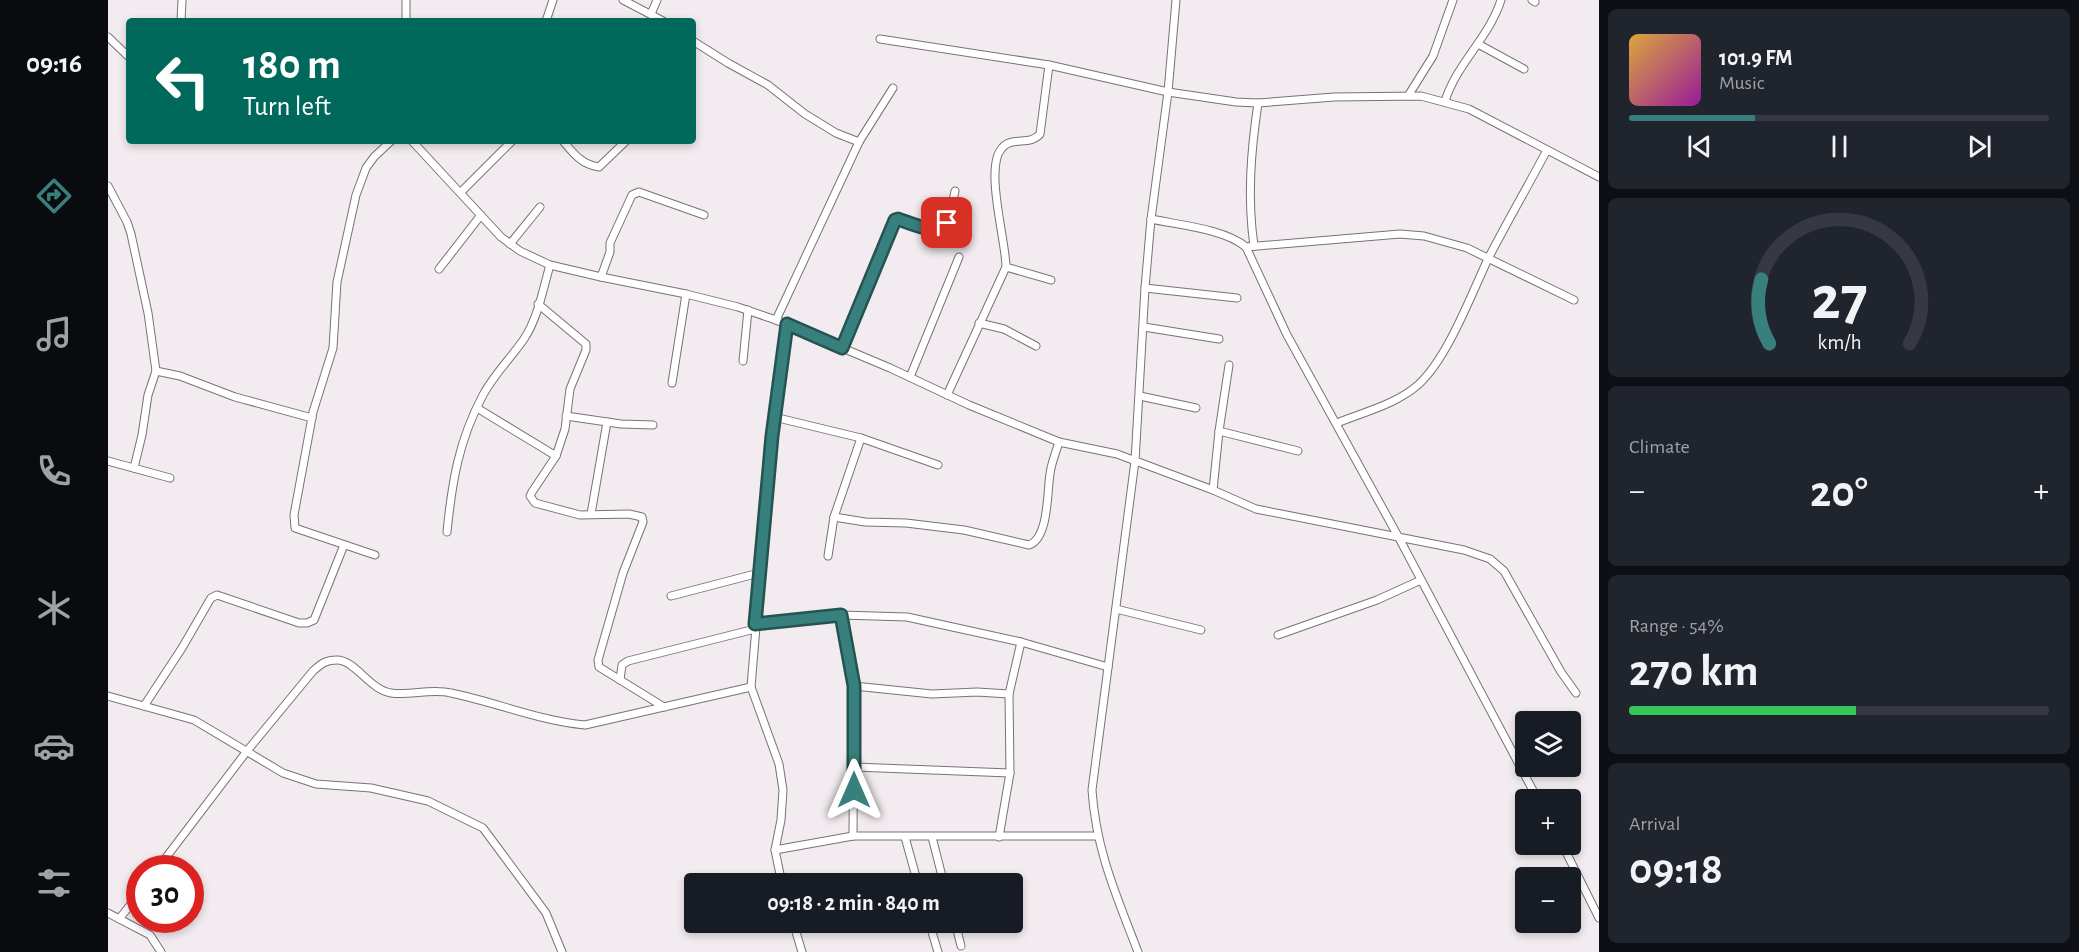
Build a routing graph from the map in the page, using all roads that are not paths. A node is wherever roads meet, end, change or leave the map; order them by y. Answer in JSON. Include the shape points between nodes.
{"nodes":[{"id":1,"x":182,"y":0,"type":"edge"},
{"id":2,"x":406,"y":0,"type":"edge"},
{"id":3,"x":553,"y":0,"type":"edge"},
{"id":4,"x":623,"y":0,"type":"edge"},
{"id":5,"x":657,"y":0,"type":"edge"},
{"id":6,"x":1176,"y":0,"type":"edge"},
{"id":7,"x":1453,"y":0,"type":"edge"},
{"id":8,"x":1501,"y":0,"type":"edge"},
{"id":9,"x":651,"y":14,"type":"junction"},
{"id":10,"x":181,"y":18,"type":"edge"},
{"id":11,"x":406,"y":18,"type":"edge"},
{"id":12,"x":547,"y":18,"type":"edge"},
{"id":13,"x":658,"y":18,"type":"edge"},
{"id":14,"x":108,"y":37,"type":"edge"},
{"id":15,"x":880,"y":39,"type":"dead end"},
{"id":16,"x":696,"y":42,"type":"edge"},
{"id":17,"x":1478,"y":44,"type":"junction"},
{"id":18,"x":126,"y":54,"type":"edge"},
{"id":19,"x":1049,"y":65,"type":"junction"},
{"id":20,"x":1524,"y":69,"type":"dead end"},
{"id":21,"x":892,"y":88,"type":"dead end"},
{"id":22,"x":1168,"y":92,"type":"junction"},
{"id":23,"x":1408,"y":96,"type":"junction"},
{"id":24,"x":1445,"y":101,"type":"junction"},
{"id":25,"x":1258,"y":103,"type":"junction"},
{"id":26,"x":860,"y":142,"type":"junction"},
{"id":27,"x":388,"y":144,"type":"edge"},
{"id":28,"x":415,"y":144,"type":"edge"},
{"id":29,"x":509,"y":144,"type":"edge"},
{"id":30,"x":566,"y":144,"type":"edge"},
{"id":31,"x":623,"y":144,"type":"edge"},
{"id":32,"x":1547,"y":150,"type":"junction"},
{"id":33,"x":1599,"y":177,"type":"edge"},
{"id":34,"x":108,"y":186,"type":"edge"},
{"id":35,"x":955,"y":191,"type":"dead end"},
{"id":36,"x":461,"y":192,"type":"junction"},
{"id":37,"x":540,"y":207,"type":"dead end"},
{"id":38,"x":481,"y":215,"type":"junction"},
{"id":39,"x":704,"y":215,"type":"dead end"},
{"id":40,"x":1151,"y":219,"type":"junction"},
{"id":41,"x":510,"y":244,"type":"junction"},
{"id":42,"x":1250,"y":246,"type":"junction"},
{"id":43,"x":959,"y":257,"type":"dead end"},
{"id":44,"x":1489,"y":259,"type":"junction"},
{"id":45,"x":550,"y":265,"type":"junction"},
{"id":46,"x":1006,"y":267,"type":"junction"},
{"id":47,"x":439,"y":269,"type":"dead end"},
{"id":48,"x":600,"y":278,"type":"junction"},
{"id":49,"x":1052,"y":280,"type":"dead end"},
{"id":50,"x":1145,"y":288,"type":"junction"},
{"id":51,"x":686,"y":294,"type":"junction"},
{"id":52,"x":1237,"y":298,"type":"dead end"},
{"id":53,"x":1574,"y":300,"type":"dead end"},
{"id":54,"x":538,"y":304,"type":"junction"},
{"id":55,"x":748,"y":310,"type":"junction"},
{"id":56,"x":776,"y":320,"type":"junction"},
{"id":57,"x":979,"y":323,"type":"junction"},
{"id":58,"x":787,"y":324,"type":"junction"},
{"id":59,"x":1144,"y":327,"type":"junction"},
{"id":60,"x":1219,"y":339,"type":"dead end"},
{"id":61,"x":1036,"y":346,"type":"dead end"},
{"id":62,"x":842,"y":348,"type":"junction"},
{"id":63,"x":743,"y":361,"type":"dead end"},
{"id":64,"x":1229,"y":365,"type":"dead end"},
{"id":65,"x":156,"y":371,"type":"junction"},
{"id":66,"x":910,"y":378,"type":"junction"},
{"id":67,"x":672,"y":382,"type":"dead end"},
{"id":68,"x":947,"y":395,"type":"junction"},
{"id":69,"x":1140,"y":396,"type":"junction"},
{"id":70,"x":477,"y":408,"type":"junction"},
{"id":71,"x":1196,"y":408,"type":"dead end"},
{"id":72,"x":566,"y":416,"type":"junction"},
{"id":73,"x":774,"y":417,"type":"junction"},
{"id":74,"x":312,"y":418,"type":"junction"},
{"id":75,"x":608,"y":422,"type":"junction"},
{"id":76,"x":1337,"y":423,"type":"junction"},
{"id":77,"x":653,"y":425,"type":"dead end"},
{"id":78,"x":1219,"y":431,"type":"junction"},
{"id":79,"x":861,"y":438,"type":"junction"},
{"id":80,"x":1059,"y":442,"type":"junction"},
{"id":81,"x":1298,"y":451,"type":"dead end"},
{"id":82,"x":556,"y":456,"type":"junction"},
{"id":83,"x":108,"y":461,"type":"edge"},
{"id":84,"x":1135,"y":461,"type":"junction"},
{"id":85,"x":938,"y":465,"type":"dead end"},
{"id":86,"x":134,"y":468,"type":"junction"},
{"id":87,"x":170,"y":478,"type":"dead end"},
{"id":88,"x":1213,"y":490,"type":"junction"},
{"id":89,"x":591,"y":514,"type":"junction"},
{"id":90,"x":834,"y":517,"type":"junction"},
{"id":91,"x":447,"y":532,"type":"dead end"},
{"id":92,"x":1399,"y":538,"type":"junction"},
{"id":93,"x":344,"y":545,"type":"junction"},
{"id":94,"x":375,"y":555,"type":"dead end"},
{"id":95,"x":828,"y":556,"type":"dead end"},
{"id":96,"x":759,"y":573,"type":"junction"},
{"id":97,"x":1421,"y":580,"type":"junction"},
{"id":98,"x":671,"y":596,"type":"dead end"},
{"id":99,"x":1116,"y":609,"type":"junction"},
{"id":100,"x":841,"y":615,"type":"junction"},
{"id":101,"x":755,"y":626,"type":"junction"},
{"id":102,"x":1201,"y":630,"type":"dead end"},
{"id":103,"x":1278,"y":635,"type":"dead end"},
{"id":104,"x":1021,"y":642,"type":"junction"},
{"id":105,"x":1108,"y":667,"type":"junction"},
{"id":106,"x":620,"y":680,"type":"junction"},
{"id":107,"x":854,"y":686,"type":"junction"},
{"id":108,"x":751,"y":687,"type":"junction"},
{"id":109,"x":1576,"y":693,"type":"dead end"},
{"id":110,"x":1009,"y":694,"type":"junction"},
{"id":111,"x":108,"y":696,"type":"edge"},
{"id":112,"x":144,"y":706,"type":"junction"},
{"id":113,"x":664,"y":707,"type":"junction"},
{"id":114,"x":247,"y":751,"type":"junction"},
{"id":115,"x":854,"y":766,"type":"junction"},
{"id":116,"x":1010,"y":772,"type":"junction"},
{"id":117,"x":1532,"y":789,"type":"edge"},
{"id":118,"x":853,"y":836,"type":"junction"},
{"id":119,"x":1097,"y":836,"type":"junction"},
{"id":120,"x":906,"y":837,"type":"junction"},
{"id":121,"x":932,"y":837,"type":"junction"},
{"id":122,"x":999,"y":837,"type":"junction"},
{"id":123,"x":775,"y":850,"type":"junction"},
{"id":124,"x":168,"y":855,"type":"edge"},
{"id":125,"x":1568,"y":855,"type":"edge"},
{"id":126,"x":780,"y":873,"type":"edge"},
{"id":127,"x":915,"y":873,"type":"edge"},
{"id":128,"x":941,"y":873,"type":"edge"},
{"id":129,"x":1599,"y":899,"type":"edge"},
{"id":130,"x":1593,"y":905,"type":"junction"},
{"id":131,"x":126,"y":910,"type":"edge"},
{"id":132,"x":108,"y":913,"type":"edge"},
{"id":133,"x":1599,"y":918,"type":"edge"},
{"id":134,"x":119,"y":919,"type":"junction"},
{"id":135,"x":796,"y":933,"type":"edge"},
{"id":136,"x":932,"y":933,"type":"edge"},
{"id":137,"x":958,"y":933,"type":"edge"},
{"id":138,"x":961,"y":946,"type":"dead end"},
{"id":139,"x":161,"y":952,"type":"edge"},
{"id":140,"x":562,"y":952,"type":"edge"},
{"id":141,"x":802,"y":952,"type":"edge"},
{"id":142,"x":938,"y":952,"type":"edge"},
{"id":143,"x":1138,"y":952,"type":"edge"}],
"edges":[{"from":1,"to":10,"type":"street"},
{"from":2,"to":11,"type":"street"},
{"from":3,"to":12,"type":"street"},
{"from":4,"to":9,"type":"street"},
{"from":5,"to":9,"type":"street"},
{"from":6,"to":22,"type":"street"},
{"from":7,"to":23,"type":"street","via":[[1432,56]]},
{"from":8,"to":17,"type":"street"},
{"from":9,"to":13,"type":"street"},
{"from":14,"to":18,"type":"street"},
{"from":15,"to":19,"type":"street"},
{"from":16,"to":26,"type":"street","via":[[768,85],[836,133]]},
{"from":17,"to":20,"type":"street"},
{"from":17,"to":24,"type":"street","via":[[1457,71]]},
{"from":19,"to":22,"type":"street"},
{"from":19,"to":46,"type":"street","via":[[1040,134],[1033,140],[1004,145],[997,157],[998,212]]},
{"from":21,"to":26,"type":"street"},
{"from":22,"to":25,"type":"street"},
{"from":22,"to":40,"type":"street"},
{"from":23,"to":24,"type":"street"},
{"from":23,"to":25,"type":"street"},
{"from":24,"to":32,"type":"street","via":[[1469,109]]},
{"from":25,"to":42,"type":"street","via":[[1249,174]]},
{"from":26,"to":56,"type":"street"},
{"from":27,"to":74,"type":"street","via":[[366,168],[359,186],[337,282],[333,348]]},
{"from":28,"to":36,"type":"street"},
{"from":29,"to":36,"type":"street"},
{"from":30,"to":31,"type":"street","via":[[582,162],[599,167]]},
{"from":32,"to":33,"type":"street"},
{"from":32,"to":44,"type":"street"},
{"from":34,"to":65,"type":"street","via":[[131,234]]},
{"from":35,"to":62,"type":"street","via":[[947,223],[941,227],[924,228],[895,220]]},
{"from":36,"to":38,"type":"street"},
{"from":37,"to":41,"type":"street"},
{"from":38,"to":41,"type":"street"},
{"from":38,"to":47,"type":"street"},
{"from":39,"to":48,"type":"street","via":[[639,192],[632,195],[610,243]]},
{"from":40,"to":42,"type":"street","via":[[1220,234]]},
{"from":40,"to":50,"type":"street"},
{"from":41,"to":45,"type":"street"},
{"from":42,"to":44,"type":"street","via":[[1400,234],[1467,248]]},
{"from":42,"to":76,"type":"street","via":[[1287,335]]},
{"from":43,"to":66,"type":"street"},
{"from":44,"to":53,"type":"street"},
{"from":44,"to":76,"type":"street","via":[[1459,322],[1420,383],[1403,396]]},
{"from":45,"to":48,"type":"street"},
{"from":45,"to":54,"type":"street"},
{"from":46,"to":49,"type":"street"},
{"from":46,"to":57,"type":"street"},
{"from":48,"to":51,"type":"street"},
{"from":50,"to":52,"type":"street"},
{"from":50,"to":59,"type":"street"},
{"from":51,"to":55,"type":"street"},
{"from":51,"to":67,"type":"street"},
{"from":54,"to":70,"type":"street","via":[[524,338],[497,371]]},
{"from":54,"to":72,"type":"street","via":[[586,344],[570,389]]},
{"from":55,"to":56,"type":"street"},
{"from":55,"to":63,"type":"street"},
{"from":56,"to":58,"type":"street"},
{"from":57,"to":61,"type":"street","via":[[1004,329]]},
{"from":57,"to":68,"type":"street"},
{"from":58,"to":62,"type":"street"},
{"from":58,"to":73,"type":"street"},
{"from":59,"to":60,"type":"street"},
{"from":59,"to":69,"type":"street"},
{"from":62,"to":66,"type":"street"},
{"from":64,"to":78,"type":"street"},
{"from":65,"to":74,"type":"street"},
{"from":65,"to":86,"type":"street"},
{"from":66,"to":68,"type":"street"},
{"from":68,"to":80,"type":"street"},
{"from":69,"to":71,"type":"street"},
{"from":69,"to":84,"type":"street"},
{"from":70,"to":82,"type":"street"},
{"from":70,"to":91,"type":"street","via":[[451,485]]},
{"from":72,"to":75,"type":"street"},
{"from":72,"to":82,"type":"street","via":[[566,429]]},
{"from":73,"to":79,"type":"street"},
{"from":73,"to":96,"type":"street"},
{"from":74,"to":93,"type":"street","via":[[295,528]]},
{"from":75,"to":77,"type":"street"},
{"from":75,"to":89,"type":"street"},
{"from":76,"to":92,"type":"street"},
{"from":78,"to":81,"type":"street"},
{"from":78,"to":88,"type":"street"},
{"from":79,"to":85,"type":"street"},
{"from":79,"to":90,"type":"street"},
{"from":80,"to":84,"type":"street"},
{"from":80,"to":90,"type":"street","via":[[1040,536],[1029,545],[964,530]]},
{"from":82,"to":89,"type":"street","via":[[532,492],[532,501],[580,515]]},
{"from":83,"to":86,"type":"street"},
{"from":84,"to":88,"type":"street"},
{"from":84,"to":99,"type":"street"},
{"from":86,"to":87,"type":"street"},
{"from":88,"to":92,"type":"street","via":[[1256,509]]},
{"from":89,"to":106,"type":"street","via":[[639,515],[643,522],[623,573],[598,660],[599,667]]},
{"from":90,"to":95,"type":"street"},
{"from":92,"to":97,"type":"street"},
{"from":92,"to":109,"type":"street","via":[[1464,549],[1490,559],[1504,571]]},
{"from":93,"to":94,"type":"street"},
{"from":93,"to":112,"type":"street","via":[[314,620],[307,623],[217,595],[211,598]]},
{"from":96,"to":98,"type":"street"},
{"from":96,"to":101,"type":"street"},
{"from":97,"to":103,"type":"street"},
{"from":97,"to":117,"type":"street"},
{"from":99,"to":102,"type":"street"},
{"from":99,"to":105,"type":"street"},
{"from":100,"to":101,"type":"street"},
{"from":100,"to":104,"type":"street","via":[[907,617]]},
{"from":100,"to":107,"type":"street"},
{"from":101,"to":106,"type":"street","via":[[628,661],[622,665]]},
{"from":101,"to":108,"type":"street"},
{"from":104,"to":105,"type":"street"},
{"from":104,"to":110,"type":"street"},
{"from":105,"to":119,"type":"street","via":[[1092,790]]},
{"from":106,"to":113,"type":"street"},
{"from":107,"to":110,"type":"street","via":[[932,694]]},
{"from":107,"to":115,"type":"street"},
{"from":108,"to":113,"type":"street"},
{"from":108,"to":123,"type":"street","via":[[779,764],[782,800]]},
{"from":110,"to":116,"type":"street"},
{"from":111,"to":112,"type":"street"},
{"from":112,"to":114,"type":"street","via":[[194,720]]},
{"from":113,"to":114,"type":"street","via":[[585,725],[564,723],[447,692],[390,693],[339,659],[324,661],[313,671]]},
{"from":114,"to":124,"type":"street"},
{"from":114,"to":140,"type":"street","via":[[283,772],[315,784],[371,788],[428,801],[483,828],[546,913]]},
{"from":115,"to":116,"type":"street"},
{"from":115,"to":118,"type":"street"},
{"from":116,"to":122,"type":"street"},
{"from":118,"to":120,"type":"street"},
{"from":118,"to":123,"type":"street"},
{"from":119,"to":122,"type":"street"},
{"from":119,"to":143,"type":"street"},
{"from":120,"to":121,"type":"street"},
{"from":120,"to":127,"type":"street"},
{"from":121,"to":122,"type":"street"},
{"from":121,"to":128,"type":"street"},
{"from":123,"to":126,"type":"street"},
{"from":125,"to":130,"type":"street"},
{"from":129,"to":130,"type":"street"},
{"from":130,"to":133,"type":"street"},
{"from":131,"to":134,"type":"street"},
{"from":132,"to":134,"type":"street"},
{"from":134,"to":139,"type":"street","via":[[150,935]]},
{"from":135,"to":141,"type":"street"},
{"from":136,"to":142,"type":"street"},
{"from":137,"to":138,"type":"street"}]}
